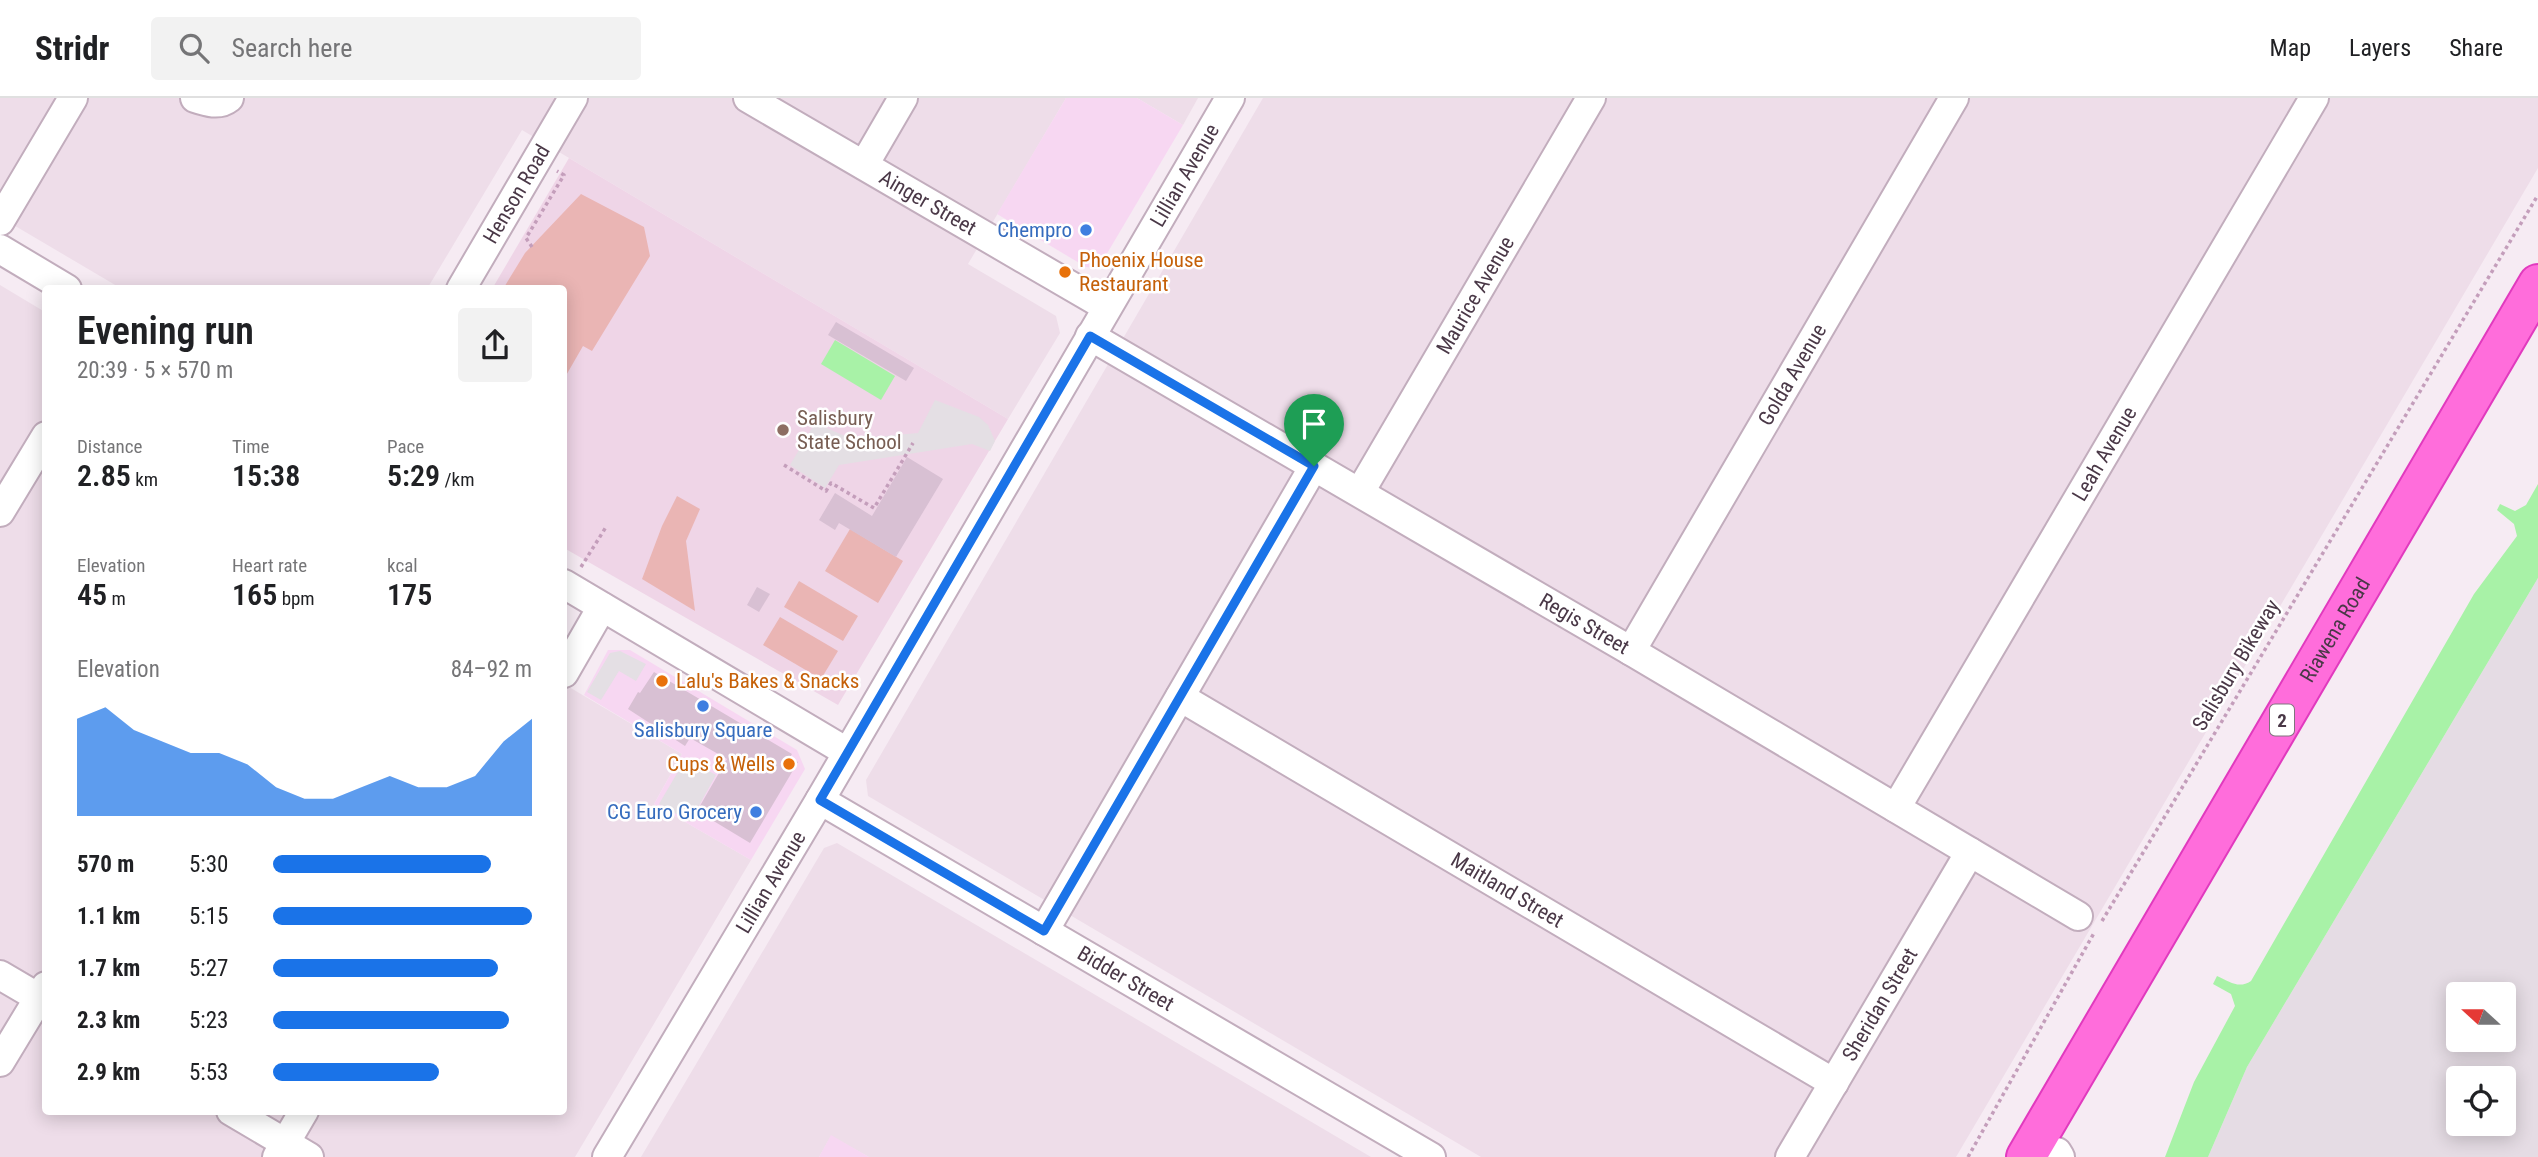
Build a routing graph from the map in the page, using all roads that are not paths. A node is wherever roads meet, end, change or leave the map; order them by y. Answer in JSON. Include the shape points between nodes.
{"nodes":[{"id":1,"x":73,"y":98,"type":"edge"},
{"id":2,"x":195,"y":98,"type":"edge"},
{"id":3,"x":573,"y":98,"type":"edge"},
{"id":4,"x":748,"y":98,"type":"edge"},
{"id":5,"x":903,"y":98,"type":"edge"},
{"id":6,"x":1230,"y":98,"type":"edge"},
{"id":7,"x":1591,"y":98,"type":"edge"},
{"id":8,"x":1954,"y":98,"type":"edge"},
{"id":9,"x":2314,"y":98,"type":"edge"},
{"id":10,"x":227,"y":100,"type":"edge"},
{"id":11,"x":864,"y":165,"type":"junction"},
{"id":12,"x":0,"y":221,"type":"edge"},
{"id":13,"x":0,"y":249,"type":"edge"},
{"id":14,"x":2538,"y":284,"type":"edge"},
{"id":15,"x":61,"y":285,"type":"edge"},
{"id":16,"x":463,"y":285,"type":"edge"},
{"id":17,"x":1107,"y":307,"type":"junction"},
{"id":18,"x":2538,"y":329,"type":"edge"},
{"id":19,"x":1090,"y":336,"type":"junction"},
{"id":20,"x":42,"y":443,"type":"edge"},
{"id":21,"x":1314,"y":466,"type":"junction"},
{"id":22,"x":1360,"y":492,"type":"junction"},
{"id":23,"x":0,"y":512,"type":"edge"},
{"id":24,"x":573,"y":576,"type":"edge"},
{"id":25,"x":602,"y":607,"type":"junction"},
{"id":26,"x":1631,"y":651,"type":"junction"},
{"id":27,"x":567,"y":668,"type":"edge"},
{"id":28,"x":1180,"y":697,"type":"junction"},
{"id":29,"x":847,"y":752,"type":"junction"},
{"id":30,"x":820,"y":800,"type":"junction"},
{"id":31,"x":1896,"y":808,"type":"junction"},
{"id":32,"x":1970,"y":852,"type":"junction"},
{"id":33,"x":2078,"y":915,"type":"dead end"},
{"id":34,"x":1044,"y":931,"type":"junction"},
{"id":35,"x":0,"y":975,"type":"edge"},
{"id":36,"x":42,"y":995,"type":"edge"},
{"id":37,"x":42,"y":997,"type":"edge"},
{"id":38,"x":0,"y":1062,"type":"edge"},
{"id":39,"x":1834,"y":1083,"type":"junction"},
{"id":40,"x":237,"y":1115,"type":"edge"},
{"id":41,"x":303,"y":1115,"type":"edge"},
{"id":42,"x":291,"y":1152,"type":"edge"},
{"id":43,"x":2050,"y":1156,"type":"edge"},
{"id":44,"x":607,"y":1157,"type":"edge"},
{"id":45,"x":1431,"y":1157,"type":"edge"},
{"id":46,"x":1790,"y":1157,"type":"edge"}],
"edges":[{"from":1,"to":12,"type":"street"},
{"from":2,"to":10,"type":"street","via":[[209,103]]},
{"from":3,"to":16,"type":"street","name":"Henson Road"},
{"from":4,"to":11,"type":"street","name":"Ainger Street"},
{"from":5,"to":11,"type":"street"},
{"from":6,"to":17,"type":"street","name":"Lillian Avenue"},
{"from":7,"to":22,"type":"street","name":"Maurice Avenue"},
{"from":8,"to":26,"type":"street","name":"Golda Avenue"},
{"from":9,"to":31,"type":"street","name":"Leah Avenue"},
{"from":11,"to":17,"type":"street","name":"Ainger Street"},
{"from":13,"to":15,"type":"street"},
{"from":14,"to":43,"type":"highway","name":"Riawena Road","number":"2"},
{"from":17,"to":19,"type":"street","name":"Lillian Avenue"},
{"from":18,"to":43,"type":"highway","name":"Riawena Road","number":"2"},
{"from":19,"to":21,"type":"street","name":"Regis Street"},
{"from":19,"to":29,"type":"street","name":"Lillian Avenue"},
{"from":20,"to":23,"type":"street"},
{"from":21,"to":22,"type":"street","name":"Regis Street"},
{"from":21,"to":28,"type":"street"},
{"from":22,"to":26,"type":"street","name":"Regis Street"},
{"from":24,"to":25,"type":"street"},
{"from":25,"to":27,"type":"street"},
{"from":25,"to":29,"type":"street"},
{"from":26,"to":31,"type":"street","name":"Regis Street"},
{"from":28,"to":34,"type":"street"},
{"from":28,"to":39,"type":"street","name":"Maitland Street"},
{"from":29,"to":30,"type":"street","name":"Lillian Avenue"},
{"from":30,"to":34,"type":"street","name":"Bidder Street"},
{"from":30,"to":44,"type":"street","name":"Lillian Avenue"},
{"from":31,"to":32,"type":"street","name":"Regis Street"},
{"from":32,"to":33,"type":"street","name":"Regis Street"},
{"from":32,"to":39,"type":"street","name":"Sheridan Street"},
{"from":34,"to":45,"type":"street","name":"Bidder Street"},
{"from":35,"to":36,"type":"street"},
{"from":37,"to":38,"type":"street"},
{"from":39,"to":46,"type":"street","name":"Sheridan Street"},
{"from":40,"to":42,"type":"street"},
{"from":41,"to":42,"type":"street"}]}
